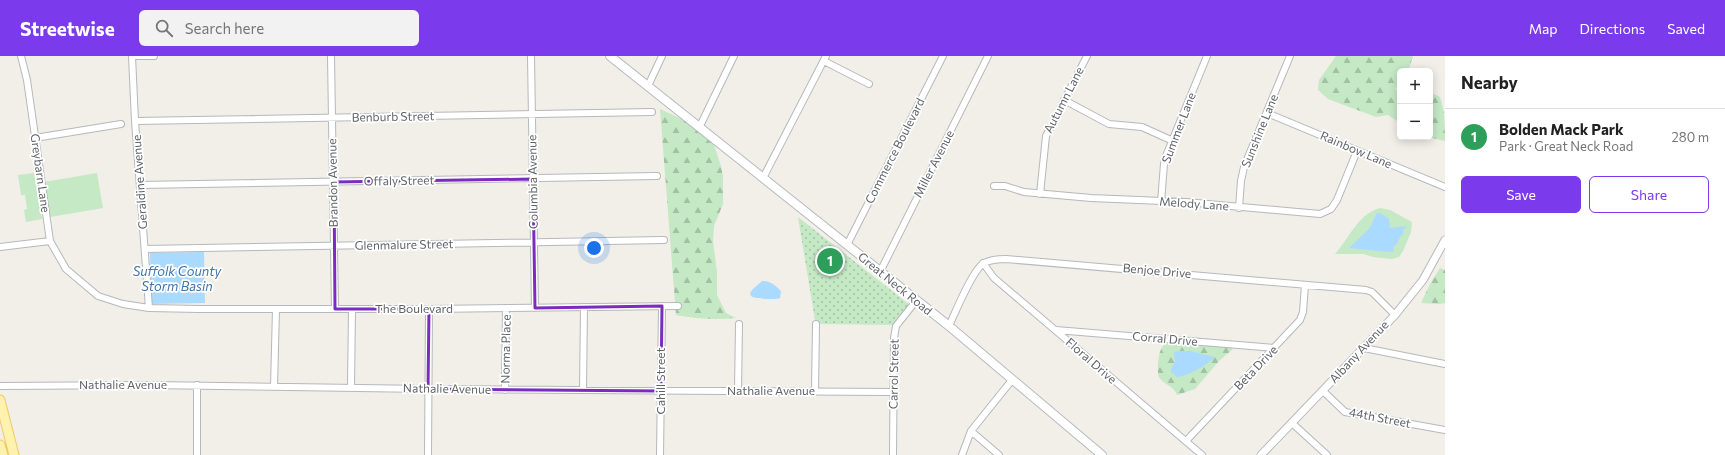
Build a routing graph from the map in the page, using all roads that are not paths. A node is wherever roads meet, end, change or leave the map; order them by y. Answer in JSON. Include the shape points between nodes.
{"nodes":[{"id":1,"x":21,"y":56,"type":"edge"},
{"id":2,"x":132,"y":56,"type":"edge"},
{"id":3,"x":154,"y":56,"type":"edge"},
{"id":4,"x":331,"y":56,"type":"edge"},
{"id":5,"x":531,"y":56,"type":"edge"},
{"id":6,"x":610,"y":56,"type":"edge"},
{"id":7,"x":662,"y":56,"type":"edge"},
{"id":8,"x":734,"y":56,"type":"edge"},
{"id":9,"x":943,"y":56,"type":"edge"},
{"id":10,"x":988,"y":56,"type":"edge"},
{"id":11,"x":1087,"y":56,"type":"edge"},
{"id":12,"x":1208,"y":56,"type":"edge"},
{"id":13,"x":1290,"y":56,"type":"edge"},
{"id":14,"x":825,"y":59,"type":"edge"},
{"id":15,"x":869,"y":84,"type":"dead end"},
{"id":16,"x":648,"y":86,"type":"junction"},
{"id":17,"x":1064,"y":100,"type":"junction"},
{"id":18,"x":652,"y":112,"type":"dead end"},
{"id":19,"x":1266,"y":113,"type":"junction"},
{"id":20,"x":532,"y":114,"type":"junction"},
{"id":21,"x":332,"y":118,"type":"junction"},
{"id":22,"x":135,"y":120,"type":"junction"},
{"id":23,"x":121,"y":124,"type":"dead end"},
{"id":24,"x":700,"y":126,"type":"junction"},
{"id":25,"x":35,"y":138,"type":"junction"},
{"id":26,"x":1173,"y":140,"type":"junction"},
{"id":27,"x":1357,"y":151,"type":"junction"},
{"id":28,"x":657,"y":176,"type":"dead end"},
{"id":29,"x":763,"y":178,"type":"junction"},
{"id":30,"x":533,"y":179,"type":"junction"},
{"id":31,"x":334,"y":182,"type":"junction"},
{"id":32,"x":140,"y":185,"type":"junction"},
{"id":33,"x":994,"y":186,"type":"dead end"},
{"id":34,"x":1445,"y":187,"type":"edge"},
{"id":35,"x":1040,"y":194,"type":"junction"},
{"id":36,"x":1161,"y":202,"type":"junction"},
{"id":37,"x":1239,"y":208,"type":"junction"},
{"id":38,"x":50,"y":240,"type":"junction"},
{"id":39,"x":664,"y":240,"type":"dead end"},
{"id":40,"x":1445,"y":240,"type":"edge"},
{"id":41,"x":534,"y":243,"type":"junction"},
{"id":42,"x":334,"y":246,"type":"junction"},
{"id":43,"x":847,"y":246,"type":"junction"},
{"id":44,"x":0,"y":247,"type":"edge"},
{"id":45,"x":145,"y":249,"type":"junction"},
{"id":46,"x":983,"y":263,"type":"junction"},
{"id":47,"x":880,"y":272,"type":"junction"},
{"id":48,"x":1305,"y":284,"type":"junction"},
{"id":49,"x":916,"y":301,"type":"junction"},
{"id":50,"x":662,"y":306,"type":"junction"},
{"id":51,"x":678,"y":306,"type":"dead end"},
{"id":52,"x":584,"y":307,"type":"junction"},
{"id":53,"x":149,"y":308,"type":"junction"},
{"id":54,"x":506,"y":308,"type":"junction"},
{"id":55,"x":535,"y":308,"type":"junction"},
{"id":56,"x":276,"y":309,"type":"junction"},
{"id":57,"x":335,"y":309,"type":"junction"},
{"id":58,"x":352,"y":309,"type":"junction"},
{"id":59,"x":429,"y":309,"type":"junction"},
{"id":60,"x":1395,"y":315,"type":"junction"},
{"id":61,"x":739,"y":324,"type":"dead end"},
{"id":62,"x":816,"y":324,"type":"dead end"},
{"id":63,"x":949,"y":326,"type":"junction"},
{"id":64,"x":1056,"y":330,"type":"junction"},
{"id":65,"x":1274,"y":348,"type":"junction"},
{"id":66,"x":1364,"y":348,"type":"junction"},
{"id":67,"x":1445,"y":364,"type":"edge"},
{"id":68,"x":1012,"y":380,"type":"junction"},
{"id":69,"x":0,"y":386,"type":"edge"},
{"id":70,"x":197,"y":386,"type":"junction"},
{"id":71,"x":274,"y":386,"type":"junction"},
{"id":72,"x":351,"y":388,"type":"junction"},
{"id":73,"x":428,"y":389,"type":"junction"},
{"id":74,"x":505,"y":390,"type":"junction"},
{"id":75,"x":583,"y":390,"type":"junction"},
{"id":76,"x":661,"y":391,"type":"junction"},
{"id":77,"x":738,"y":391,"type":"junction"},
{"id":78,"x":1323,"y":391,"type":"junction"},
{"id":79,"x":815,"y":392,"type":"junction"},
{"id":80,"x":893,"y":392,"type":"junction"},
{"id":81,"x":0,"y":400,"type":"edge"},
{"id":82,"x":1292,"y":423,"type":"junction"},
{"id":83,"x":1445,"y":430,"type":"edge"},
{"id":84,"x":971,"y":431,"type":"junction"},
{"id":85,"x":1186,"y":441,"type":"junction"},
{"id":86,"x":0,"y":445,"type":"edge"},
{"id":87,"x":3,"y":455,"type":"edge"},
{"id":88,"x":14,"y":455,"type":"edge"},
{"id":89,"x":197,"y":455,"type":"edge"},
{"id":90,"x":428,"y":455,"type":"edge"},
{"id":91,"x":660,"y":455,"type":"edge"},
{"id":92,"x":893,"y":455,"type":"edge"},
{"id":93,"x":962,"y":455,"type":"edge"},
{"id":94,"x":999,"y":455,"type":"edge"},
{"id":95,"x":1102,"y":455,"type":"edge"},
{"id":96,"x":1202,"y":455,"type":"edge"},
{"id":97,"x":1261,"y":455,"type":"edge"},
{"id":98,"x":1327,"y":455,"type":"edge"}],
"edges":[{"from":1,"to":25,"type":"street","name":"Greybarn Lane"},
{"from":2,"to":3,"type":"street"},
{"from":2,"to":22,"type":"street","name":"Geraldine Avenue"},
{"from":4,"to":21,"type":"street","name":"Brandon Avenue"},
{"from":5,"to":20,"type":"street","name":"Columbia Avenue"},
{"from":6,"to":16,"type":"main road","name":"Great Neck Road"},
{"from":7,"to":16,"type":"street"},
{"from":8,"to":24,"type":"street"},
{"from":9,"to":43,"type":"street","name":"Commerce Boulevard"},
{"from":10,"to":47,"type":"street","name":"Miller Avenue"},
{"from":11,"to":17,"type":"street","name":"Autumn Lane"},
{"from":12,"to":26,"type":"street","name":"Summer Lane"},
{"from":13,"to":19,"type":"street","name":"Sunshine Lane"},
{"from":14,"to":15,"type":"street"},
{"from":14,"to":29,"type":"street"},
{"from":16,"to":24,"type":"main road","name":"Great Neck Road"},
{"from":17,"to":26,"type":"street","via":[[1109,124],[1142,127]]},
{"from":17,"to":35,"type":"street","name":"Autumn Lane","via":[[1046,136]]},
{"from":18,"to":20,"type":"street","name":"Benburb Street"},
{"from":19,"to":27,"type":"street","name":"Rainbow Lane"},
{"from":19,"to":37,"type":"street","name":"Sunshine Lane","via":[[1244,167]]},
{"from":20,"to":21,"type":"street","name":"Benburb Street"},
{"from":20,"to":30,"type":"street","name":"Columbia Avenue"},
{"from":21,"to":22,"type":"street","name":"Benburb Street"},
{"from":21,"to":31,"type":"street","name":"Brandon Avenue"},
{"from":22,"to":32,"type":"street","name":"Geraldine Avenue"},
{"from":23,"to":25,"type":"street"},
{"from":24,"to":29,"type":"main road","name":"Great Neck Road"},
{"from":25,"to":38,"type":"street","name":"Greybarn Lane"},
{"from":26,"to":36,"type":"street","name":"Summer Lane","via":[[1164,164]]},
{"from":27,"to":34,"type":"street","name":"Rainbow Lane"},
{"from":27,"to":37,"type":"street","name":"Melody Lane","via":[[1331,209],[1320,214]]},
{"from":28,"to":30,"type":"street","name":"Offaly Street"},
{"from":29,"to":43,"type":"main road","name":"Great Neck Road"},
{"from":30,"to":31,"type":"street","name":"Offaly Street"},
{"from":30,"to":41,"type":"street","name":"Columbia Avenue"},
{"from":31,"to":32,"type":"street","name":"Offaly Street"},
{"from":31,"to":42,"type":"street","name":"Brandon Avenue"},
{"from":32,"to":45,"type":"street","name":"Geraldine Avenue"},
{"from":33,"to":35,"type":"street","name":"Melody Lane","via":[[1006,186]]},
{"from":35,"to":36,"type":"street","name":"Melody Lane"},
{"from":36,"to":37,"type":"street","name":"Melody Lane"},
{"from":38,"to":44,"type":"street"},
{"from":38,"to":53,"type":"street","name":"The Boulevard","via":[[66,269],[95,295],[122,304]]},
{"from":39,"to":41,"type":"street","name":"Glenmalure Street"},
{"from":40,"to":60,"type":"street","name":"Albany Avenue","via":[[1423,280]]},
{"from":41,"to":42,"type":"street","name":"Glenmalure Street"},
{"from":41,"to":55,"type":"street","name":"Columbia Avenue"},
{"from":42,"to":45,"type":"street","name":"Glenmalure Street"},
{"from":42,"to":57,"type":"street","name":"Brandon Avenue"},
{"from":43,"to":47,"type":"main road","name":"Great Neck Road"},
{"from":45,"to":53,"type":"street","name":"Geraldine Avenue"},
{"from":46,"to":48,"type":"street","name":"Benjoe Drive","via":[[997,259],[1014,259]]},
{"from":46,"to":63,"type":"street","via":[[974,275]]},
{"from":46,"to":64,"type":"street","name":"Floral Drive","via":[[994,278]]},
{"from":47,"to":49,"type":"main road","name":"Great Neck Road"},
{"from":48,"to":60,"type":"street","name":"Benjoe Drive","via":[[1372,292]]},
{"from":48,"to":65,"type":"street","name":"Beta Drive","via":[[1300,320]]},
{"from":49,"to":63,"type":"main road","name":"Great Neck Road"},
{"from":49,"to":80,"type":"street","name":"Carrol Street","via":[[896,326]]},
{"from":50,"to":51,"type":"street","name":"The Boulevard"},
{"from":50,"to":52,"type":"street","name":"The Boulevard"},
{"from":50,"to":76,"type":"street","name":"Cahill Street"},
{"from":52,"to":55,"type":"street","name":"The Boulevard"},
{"from":52,"to":75,"type":"street"},
{"from":53,"to":56,"type":"street","name":"The Boulevard"},
{"from":54,"to":55,"type":"street","name":"The Boulevard"},
{"from":54,"to":59,"type":"street","name":"The Boulevard"},
{"from":54,"to":74,"type":"street","name":"Norma Place"},
{"from":56,"to":57,"type":"street","name":"The Boulevard"},
{"from":56,"to":71,"type":"street"},
{"from":57,"to":58,"type":"street","name":"The Boulevard"},
{"from":58,"to":59,"type":"street","name":"The Boulevard"},
{"from":58,"to":72,"type":"street"},
{"from":59,"to":73,"type":"street"},
{"from":60,"to":66,"type":"street","name":"Albany Avenue"},
{"from":61,"to":77,"type":"street"},
{"from":62,"to":79,"type":"street"},
{"from":63,"to":68,"type":"main road","name":"Great Neck Road"},
{"from":64,"to":65,"type":"street","name":"Corral Drive"},
{"from":64,"to":85,"type":"street","name":"Floral Drive"},
{"from":65,"to":85,"type":"street","name":"Beta Drive"},
{"from":66,"to":67,"type":"street"},
{"from":66,"to":78,"type":"street","name":"Albany Avenue"},
{"from":68,"to":84,"type":"street"},
{"from":68,"to":95,"type":"main road","name":"Great Neck Road"},
{"from":69,"to":70,"type":"street","name":"Nathalie Avenue"},
{"from":70,"to":71,"type":"street","name":"Nathalie Avenue"},
{"from":70,"to":89,"type":"street"},
{"from":71,"to":72,"type":"street","name":"Nathalie Avenue"},
{"from":72,"to":73,"type":"street","name":"Nathalie Avenue"},
{"from":73,"to":74,"type":"street","name":"Nathalie Avenue"},
{"from":73,"to":90,"type":"street"},
{"from":74,"to":75,"type":"street","name":"Nathalie Avenue"},
{"from":75,"to":76,"type":"street","name":"Nathalie Avenue"},
{"from":76,"to":77,"type":"street","name":"Nathalie Avenue"},
{"from":76,"to":91,"type":"street","name":"Cahill Street"},
{"from":77,"to":79,"type":"street","name":"Nathalie Avenue"},
{"from":78,"to":82,"type":"street","name":"Albany Avenue"},
{"from":78,"to":83,"type":"street","name":"44th Street","via":[[1345,412]]},
{"from":79,"to":80,"type":"street","name":"Nathalie Avenue"},
{"from":80,"to":92,"type":"street","name":"Carrol Street"},
{"from":81,"to":88,"type":"main road"},
{"from":82,"to":97,"type":"street","name":"Albany Avenue"},
{"from":82,"to":98,"type":"street"},
{"from":84,"to":93,"type":"street"},
{"from":84,"to":94,"type":"street"},
{"from":85,"to":96,"type":"street","name":"Floral Drive"},
{"from":86,"to":87,"type":"main road"}]}
